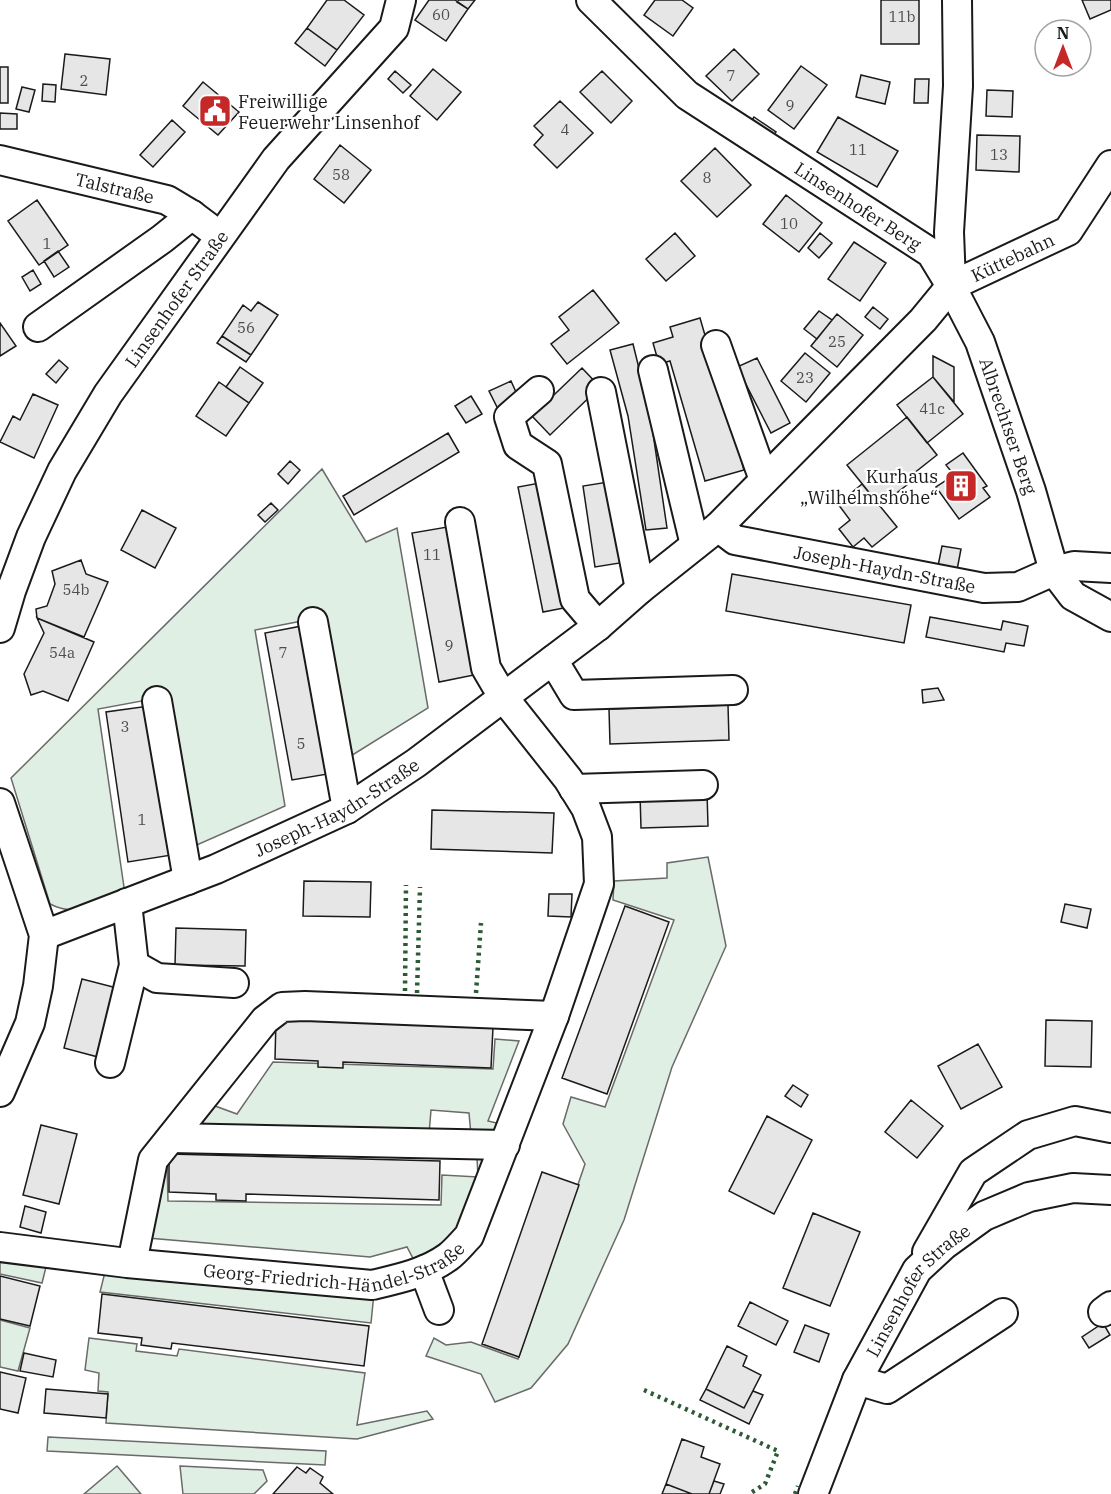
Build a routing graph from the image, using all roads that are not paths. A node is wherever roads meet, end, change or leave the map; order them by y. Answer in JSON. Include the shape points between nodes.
{"nodes":[{"id":1,"x":401,"y":0,"type":"edge"},
{"id":2,"x":591,"y":0,"type":"edge"},
{"id":3,"x":957,"y":0,"type":"edge"},
{"id":4,"x":1111,"y":165,"type":"edge"},
{"id":5,"x":5,"y":166,"type":"edge"},
{"id":6,"x":192,"y":215,"type":"junction"},
{"id":7,"x":220,"y":236,"type":"junction"},
{"id":8,"x":951,"y":286,"type":"junction"},
{"id":9,"x":38,"y":327,"type":"dead end"},
{"id":10,"x":716,"y":345,"type":"dead end"},
{"id":11,"x":653,"y":370,"type":"dead end"},
{"id":12,"x":539,"y":391,"type":"dead end"},
{"id":13,"x":601,"y":393,"type":"dead end"},
{"id":14,"x":764,"y":480,"type":"junction"},
{"id":15,"x":460,"y":522,"type":"dead end"},
{"id":16,"x":718,"y":527,"type":"junction"},
{"id":17,"x":695,"y":545,"type":"junction"},
{"id":18,"x":1111,"y":568,"type":"edge"},
{"id":19,"x":1054,"y":571,"type":"junction"},
{"id":20,"x":640,"y":589,"type":"junction"},
{"id":21,"x":1111,"y":617,"type":"edge"},
{"id":22,"x":313,"y":622,"type":"dead end"},
{"id":23,"x":598,"y":626,"type":"junction"},
{"id":24,"x":0,"y":628,"type":"edge"},
{"id":25,"x":553,"y":660,"type":"junction"},
{"id":26,"x":733,"y":690,"type":"dead end"},
{"id":27,"x":502,"y":697,"type":"junction"},
{"id":28,"x":157,"y":701,"type":"dead end"},
{"id":29,"x":703,"y":785,"type":"dead end"},
{"id":30,"x":574,"y":789,"type":"junction"},
{"id":31,"x":0,"y":803,"type":"edge"},
{"id":32,"x":347,"y":809,"type":"junction"},
{"id":33,"x":188,"y":880,"type":"junction"},
{"id":34,"x":128,"y":903,"type":"junction"},
{"id":35,"x":44,"y":935,"type":"junction"},
{"id":36,"x":134,"y":965,"type":"junction"},
{"id":37,"x":234,"y":983,"type":"dead end"},
{"id":38,"x":554,"y":1016,"type":"junction"},
{"id":39,"x":110,"y":1063,"type":"dead end"},
{"id":40,"x":0,"y":1092,"type":"edge"},
{"id":41,"x":1111,"y":1128,"type":"edge"},
{"id":42,"x":171,"y":1138,"type":"junction"},
{"id":43,"x":505,"y":1145,"type":"junction"},
{"id":44,"x":1111,"y":1190,"type":"edge"},
{"id":45,"x":0,"y":1247,"type":"edge"},
{"id":46,"x":132,"y":1263,"type":"junction"},
{"id":47,"x":423,"y":1269,"type":"junction"},
{"id":48,"x":917,"y":1269,"type":"junction"},
{"id":49,"x":439,"y":1310,"type":"dead end"},
{"id":50,"x":1004,"y":1314,"type":"dead end"},
{"id":51,"x":857,"y":1380,"type":"junction"},
{"id":52,"x":813,"y":1494,"type":"edge"}],
"edges":[{"from":1,"to":7,"type":"street","name":"Linsenhofer Straße","via":[[394,28],[276,159]]},
{"from":2,"to":8,"type":"street","name":"Linsenhofer Berg","via":[[687,95],[931,253]]},
{"from":3,"to":8,"type":"street","name":"Linsenhofer Berg","via":[[958,86],[949,232]]},
{"from":4,"to":8,"type":"street","name":"Küttebahn","via":[[1068,231]]},
{"from":5,"to":6,"type":"street","name":"Talstraße","via":[[167,200]]},
{"from":6,"to":7,"type":"street","name":"Talstraße"},
{"from":6,"to":9,"type":"street"},
{"from":7,"to":24,"type":"street","name":"Linsenhofer Straße","via":[[108,394],[62,471],[31,537]]},
{"from":8,"to":14,"type":"street","name":"Joseph-Haydn-Straße","via":[[923,320]]},
{"from":8,"to":19,"type":"street","name":"Albrechtser Berg","via":[[980,342]]},
{"from":10,"to":14,"type":"street"},
{"from":11,"to":17,"type":"street"},
{"from":12,"to":23,"type":"street","via":[[509,417],[518,445],[547,465],[576,599]]},
{"from":13,"to":20,"type":"street"},
{"from":14,"to":16,"type":"street","name":"Joseph-Haydn-Straße"},
{"from":15,"to":27,"type":"street","name":"Georg-Friedrich-Händel-Straße","via":[[486,668]]},
{"from":16,"to":17,"type":"street","name":"Joseph-Haydn-Straße"},
{"from":16,"to":19,"type":"street","name":"Joseph-Haydn-Straße","via":[[735,540],[984,588],[1018,586]]},
{"from":17,"to":20,"type":"street","name":"Joseph-Haydn-Straße"},
{"from":18,"to":19,"type":"street","via":[[1074,566]]},
{"from":19,"to":21,"type":"street","name":"Albrechtser Berg","via":[[1073,596]]},
{"from":20,"to":23,"type":"street","name":"Joseph-Haydn-Straße"},
{"from":22,"to":32,"type":"street"},
{"from":23,"to":25,"type":"street","name":"Joseph-Haydn-Straße"},
{"from":25,"to":26,"type":"street","via":[[574,695]]},
{"from":25,"to":27,"type":"street","name":"Joseph-Haydn-Straße"},
{"from":27,"to":30,"type":"street","name":"Georg-Friedrich-Händel-Straße"},
{"from":27,"to":32,"type":"street","name":"Joseph-Haydn-Straße","via":[[416,763]]},
{"from":28,"to":33,"type":"street"},
{"from":29,"to":30,"type":"street"},
{"from":30,"to":38,"type":"street","name":"Georg-Friedrich-Händel-Straße","via":[[597,837],[599,884]]},
{"from":31,"to":35,"type":"street"},
{"from":32,"to":33,"type":"street","name":"Joseph-Haydn-Straße"},
{"from":33,"to":34,"type":"street","name":"Joseph-Haydn-Straße"},
{"from":34,"to":35,"type":"street","name":"Joseph-Haydn-Straße"},
{"from":34,"to":36,"type":"street"},
{"from":35,"to":40,"type":"street","via":[[30,1023]]},
{"from":36,"to":37,"type":"street","via":[[157,978]]},
{"from":36,"to":39,"type":"street"},
{"from":38,"to":42,"type":"street","via":[[282,1007],[265,1020]]},
{"from":38,"to":43,"type":"street","name":"Georg-Friedrich-Händel-Straße"},
{"from":41,"to":48,"type":"street","via":[[1075,1121],[1028,1135],[973,1172]]},
{"from":42,"to":43,"type":"street"},
{"from":42,"to":46,"type":"street","via":[[153,1160]]},
{"from":43,"to":47,"type":"street","name":"Georg-Friedrich-Händel-Straße","via":[[469,1236],[448,1257]]},
{"from":44,"to":48,"type":"street","name":"Linsenhofer Straße","via":[[1073,1188],[1029,1197],[984,1216]]},
{"from":45,"to":46,"type":"street","name":"Georg-Friedrich-Händel-Straße"},
{"from":46,"to":47,"type":"street","name":"Georg-Friedrich-Händel-Straße","via":[[372,1285],[405,1278]]},
{"from":47,"to":49,"type":"street"},
{"from":48,"to":51,"type":"street","name":"Linsenhofer Straße"},
{"from":50,"to":51,"type":"street","via":[[887,1389]]},
{"from":51,"to":52,"type":"street","name":"Linsenhofer Straße"}]}
